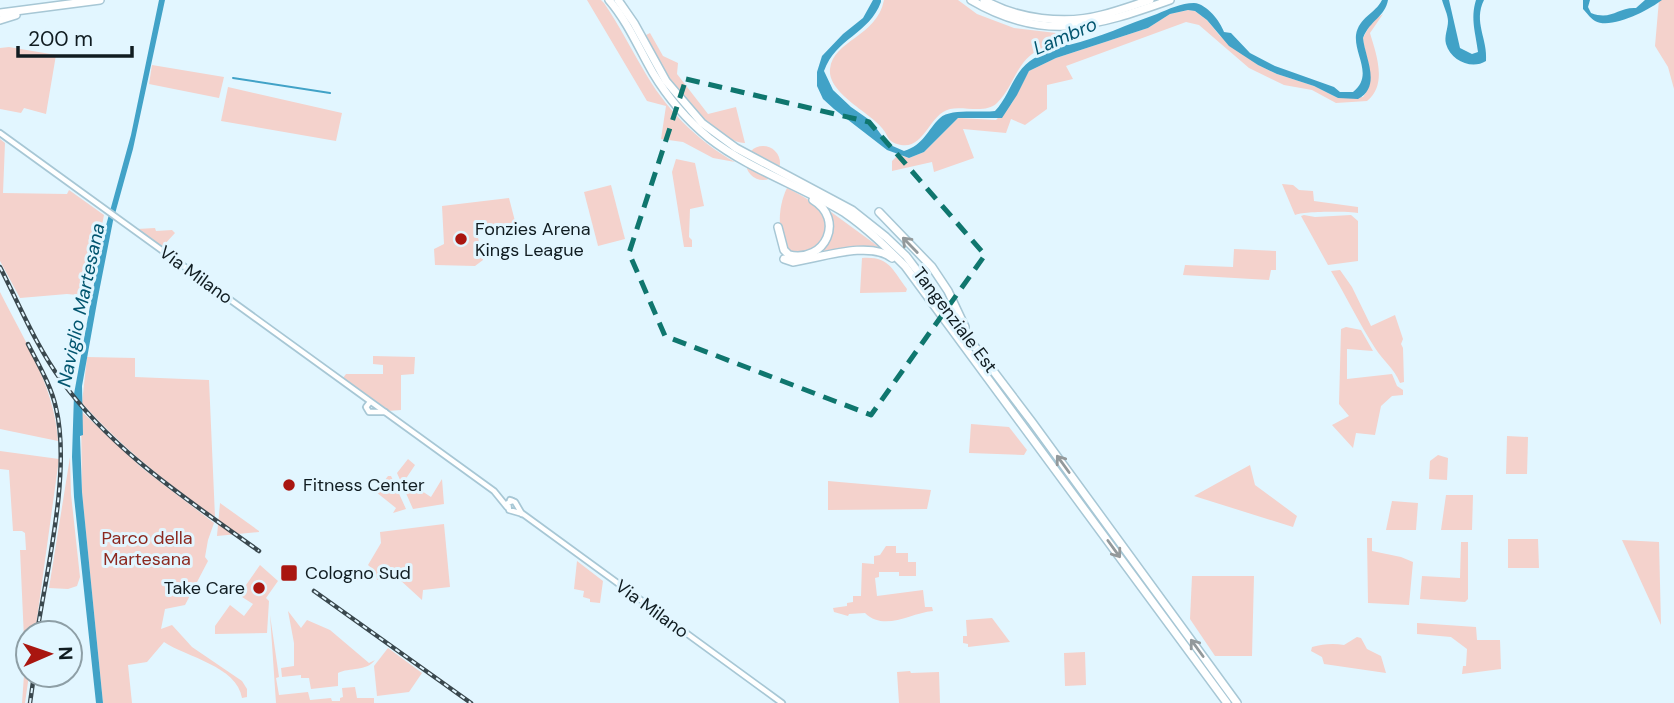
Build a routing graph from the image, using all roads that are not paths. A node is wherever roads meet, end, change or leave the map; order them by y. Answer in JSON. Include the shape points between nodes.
{"nodes":[{"id":1,"x":100,"y":0,"type":"edge"},
{"id":2,"x":609,"y":0,"type":"edge"},
{"id":3,"x":618,"y":0,"type":"edge"},
{"id":4,"x":971,"y":0,"type":"edge"},
{"id":5,"x":1150,"y":0,"type":"edge"},
{"id":6,"x":1170,"y":0,"type":"edge"},
{"id":7,"x":985,"y":1,"type":"edge"},
{"id":8,"x":41,"y":9,"type":"junction"},
{"id":9,"x":0,"y":13,"type":"edge"},
{"id":10,"x":0,"y":20,"type":"edge"},
{"id":11,"x":0,"y":133,"type":"edge"},
{"id":12,"x":718,"y":142,"type":"junction"},
{"id":13,"x":802,"y":188,"type":"junction"},
{"id":14,"x":879,"y":212,"type":"dead end"},
{"id":15,"x":778,"y":228,"type":"dead end"},
{"id":16,"x":784,"y":259,"type":"dead end"},
{"id":17,"x":943,"y":317,"type":"junction"},
{"id":18,"x":369,"y":403,"type":"junction"},
{"id":19,"x":376,"y":409,"type":"junction"},
{"id":20,"x":1032,"y":422,"type":"junction"},
{"id":21,"x":501,"y":497,"type":"junction"},
{"id":22,"x":512,"y":501,"type":"junction"},
{"id":23,"x":507,"y":507,"type":"junction"},
{"id":24,"x":515,"y":509,"type":"junction"},
{"id":25,"x":782,"y":703,"type":"edge"},
{"id":26,"x":1227,"y":703,"type":"edge"},
{"id":27,"x":1237,"y":703,"type":"edge"}],
"edges":[{"from":1,"to":8,"type":"highway"},
{"from":2,"to":12,"type":"highway","via":[[664,90]]},
{"from":3,"to":12,"type":"highway","via":[[670,86]]},
{"from":4,"to":6,"type":"highway","via":[[1019,21],[1067,27],[1111,20]]},
{"from":5,"to":7,"type":"highway","via":[[1075,19],[1040,18]]},
{"from":8,"to":9,"type":"highway"},
{"from":8,"to":10,"type":"highway"},
{"from":11,"to":18,"type":"main road","name":"Via Milano"},
{"from":12,"to":13,"type":"highway","via":[[743,164]]},
{"from":13,"to":15,"type":"highway","via":[[827,214],[824,244],[810,255],[789,256]]},
{"from":13,"to":17,"type":"highway","name":"Tangenziale Est","via":[[884,245]]},
{"from":13,"to":20,"type":"highway","name":"Tangenziale Est","via":[[866,219],[899,248]]},
{"from":20,"to":14,"type":"highway","one_way":true,"via":[[966,329],[941,279]]},
{"from":16,"to":17,"type":"highway","via":[[790,265],[864,250],[883,251]]},
{"from":17,"to":26,"type":"highway","name":"Tangenziale Est","one_way":true},
{"from":18,"to":19,"type":"main road","name":"Via Milano"},
{"from":18,"to":19,"type":"main road","name":"Via Milano","via":[[368,411]]},
{"from":19,"to":21,"type":"main road","name":"Via Milano"},
{"from":27,"to":20,"type":"highway","name":"Tangenziale Est","one_way":true},
{"from":21,"to":22,"type":"main road","name":"Via Milano"},
{"from":21,"to":23,"type":"main road","name":"Via Milano"},
{"from":22,"to":23,"type":"main road"},
{"from":22,"to":24,"type":"main road","name":"Via Milano"},
{"from":23,"to":24,"type":"main road","name":"Via Milano"},
{"from":24,"to":25,"type":"main road","name":"Via Milano"}]}
